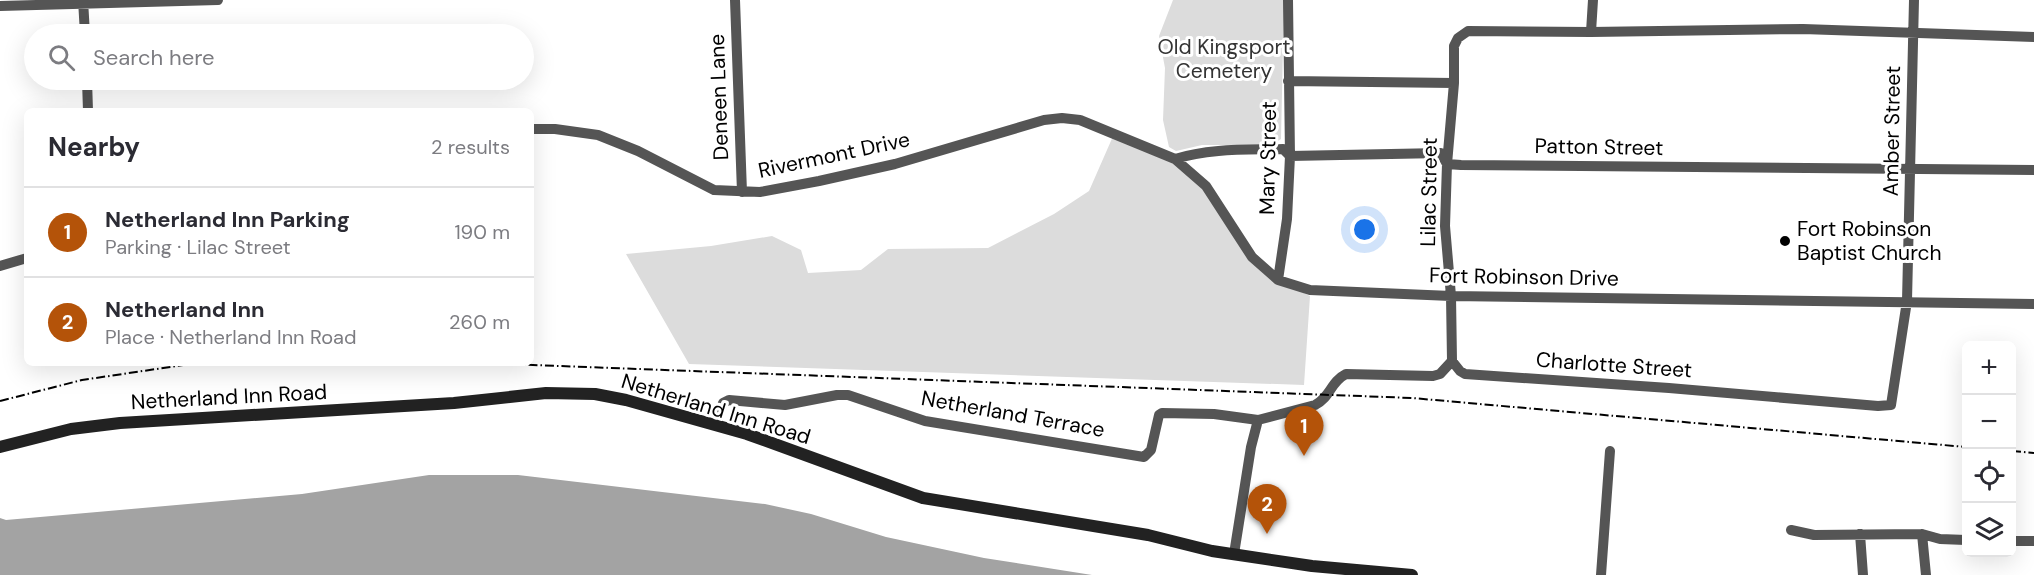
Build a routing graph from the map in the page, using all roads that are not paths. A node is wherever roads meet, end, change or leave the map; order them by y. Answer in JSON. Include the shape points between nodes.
{"nodes":[{"id":1,"x":218,"y":0,"type":"edge"},
{"id":2,"x":735,"y":0,"type":"edge"},
{"id":3,"x":1288,"y":0,"type":"edge"},
{"id":4,"x":1593,"y":0,"type":"edge"},
{"id":5,"x":1914,"y":0,"type":"edge"},
{"id":6,"x":83,"y":2,"type":"edge"},
{"id":7,"x":0,"y":6,"type":"edge"},
{"id":8,"x":84,"y":24,"type":"edge"},
{"id":9,"x":1591,"y":32,"type":"junction"},
{"id":10,"x":1914,"y":34,"type":"junction"},
{"id":11,"x":2034,"y":37,"type":"edge"},
{"id":12,"x":1288,"y":81,"type":"junction"},
{"id":13,"x":1454,"y":83,"type":"junction"},
{"id":14,"x":87,"y":90,"type":"edge"},
{"id":15,"x":88,"y":108,"type":"edge"},
{"id":16,"x":1080,"y":120,"type":"joint"},
{"id":17,"x":534,"y":129,"type":"edge"},
{"id":18,"x":1290,"y":156,"type":"junction"},
{"id":19,"x":1175,"y":159,"type":"junction"},
{"id":20,"x":1447,"y":164,"type":"junction"},
{"id":21,"x":1911,"y":169,"type":"junction"},
{"id":22,"x":2034,"y":170,"type":"edge"},
{"id":23,"x":742,"y":192,"type":"junction"},
{"id":24,"x":24,"y":259,"type":"edge"},
{"id":25,"x":0,"y":266,"type":"edge"},
{"id":26,"x":1278,"y":280,"type":"junction"},
{"id":27,"x":1451,"y":297,"type":"junction"},
{"id":28,"x":1907,"y":301,"type":"junction"},
{"id":29,"x":2034,"y":304,"type":"edge"},
{"id":30,"x":1452,"y":361,"type":"junction"},
{"id":31,"x":1891,"y":405,"type":"joint"},
{"id":32,"x":1258,"y":420,"type":"junction"},
{"id":33,"x":716,"y":425,"type":"junction"},
{"id":34,"x":0,"y":447,"type":"edge"},
{"id":35,"x":1610,"y":451,"type":"dead end"},
{"id":36,"x":1791,"y":531,"type":"dead end"},
{"id":37,"x":1860,"y":534,"type":"junction"},
{"id":38,"x":1922,"y":534,"type":"junction"},
{"id":39,"x":1962,"y":540,"type":"edge"},
{"id":40,"x":2016,"y":541,"type":"edge"},
{"id":41,"x":2034,"y":541,"type":"edge"},
{"id":42,"x":1234,"y":554,"type":"junction"},
{"id":43,"x":1412,"y":575,"type":"edge"},
{"id":44,"x":1601,"y":575,"type":"edge"},
{"id":45,"x":1863,"y":575,"type":"edge"},
{"id":46,"x":1926,"y":575,"type":"edge"}],
"edges":[{"from":1,"to":6,"type":"street"},
{"from":2,"to":23,"type":"street","name":"Deneen Lane"},
{"from":3,"to":12,"type":"street","name":"Mary Street"},
{"from":4,"to":9,"type":"street"},
{"from":5,"to":10,"type":"street","name":"Amber Street"},
{"from":6,"to":7,"type":"street"},
{"from":6,"to":8,"type":"street"},
{"from":9,"to":10,"type":"street","via":[[1803,29]]},
{"from":9,"to":13,"type":"street","name":"Lilac Street","via":[[1468,31],[1454,46]]},
{"from":10,"to":11,"type":"street"},
{"from":10,"to":21,"type":"street","name":"Amber Street"},
{"from":12,"to":13,"type":"street"},
{"from":12,"to":18,"type":"street","name":"Mary Street"},
{"from":13,"to":20,"type":"street","name":"Lilac Street"},
{"from":14,"to":15,"type":"street"},
{"from":16,"to":19,"type":"street","name":"Fort Robinson Drive"},
{"from":16,"to":23,"type":"street","name":"Rivermont Drive","via":[[1044,120],[895,164],[778,189]]},
{"from":17,"to":23,"type":"street","name":"Rivermont Drive","via":[[598,135],[714,190]]},
{"from":18,"to":19,"type":"street","name":"Patton Street","via":[[1283,149],[1215,150]]},
{"from":18,"to":20,"type":"street","name":"Patton Street","via":[[1441,153]]},
{"from":18,"to":26,"type":"street","name":"Mary Street","via":[[1287,219]]},
{"from":19,"to":26,"type":"street","name":"Fort Robinson Drive","via":[[1206,186],[1252,257]]},
{"from":20,"to":21,"type":"street","name":"Patton Street"},
{"from":20,"to":27,"type":"street","name":"Lilac Street","via":[[1445,226]]},
{"from":21,"to":22,"type":"street","name":"Patton Street"},
{"from":21,"to":28,"type":"street","name":"Amber Street"},
{"from":24,"to":25,"type":"street"},
{"from":26,"to":27,"type":"street","name":"Fort Robinson Drive","via":[[1310,290]]},
{"from":27,"to":28,"type":"street","name":"Fort Robinson Drive"},
{"from":27,"to":30,"type":"street","name":"Lilac Street"},
{"from":28,"to":29,"type":"street","name":"Fort Robinson Drive"},
{"from":28,"to":31,"type":"street","name":"Amber Street"},
{"from":30,"to":31,"type":"street","name":"Charlotte Street","via":[[1465,374]]},
{"from":30,"to":32,"type":"street","via":[[1433,376],[1346,374],[1315,405]]},
{"from":32,"to":33,"type":"street","name":"Netherland Terrace","via":[[1162,413],[1149,453],[1144,456],[925,421],[848,395],[785,405],[729,400],[723,404]]},
{"from":32,"to":42,"type":"street"},
{"from":33,"to":34,"type":"main road","name":"Netherland Inn Road","via":[[595,394],[546,393],[454,403],[97,425]]},
{"from":33,"to":42,"type":"main road","name":"Netherland Inn Road","via":[[782,445],[923,498],[1137,533]]},
{"from":35,"to":44,"type":"street"},
{"from":36,"to":37,"type":"street","via":[[1814,536]]},
{"from":37,"to":38,"type":"street"},
{"from":37,"to":45,"type":"street"},
{"from":38,"to":39,"type":"street"},
{"from":38,"to":46,"type":"street"},
{"from":40,"to":41,"type":"street"},
{"from":42,"to":43,"type":"main road","name":"Netherland Inn Road"}]}
